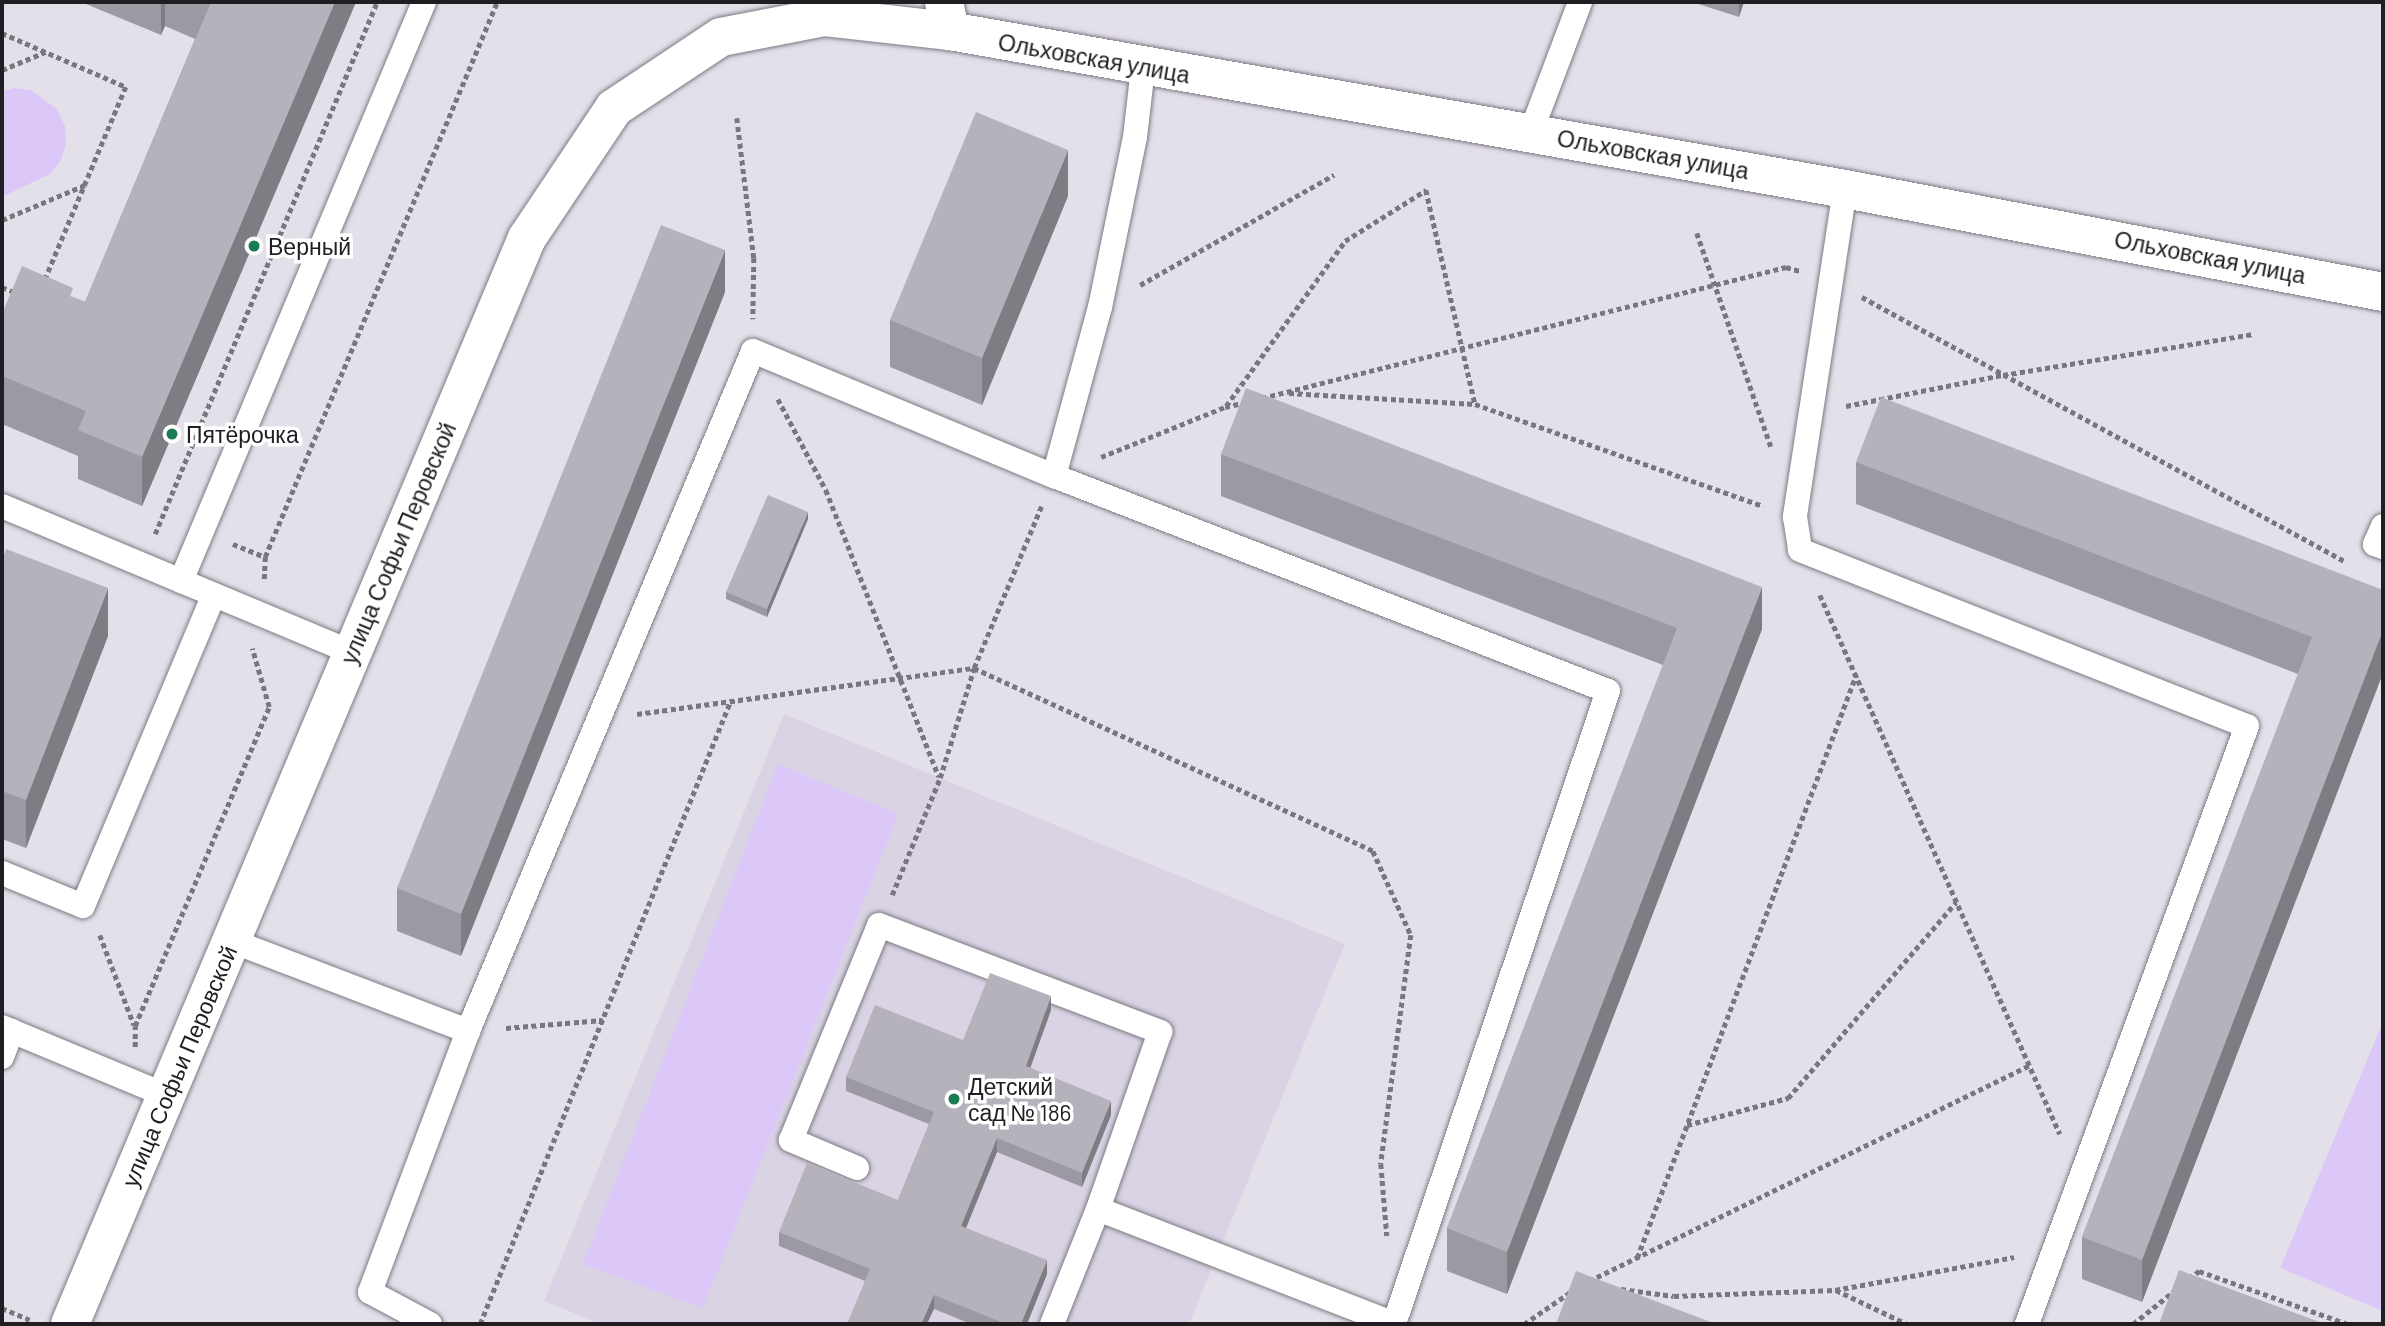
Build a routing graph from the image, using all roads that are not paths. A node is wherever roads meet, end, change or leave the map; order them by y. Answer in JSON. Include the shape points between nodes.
{"nodes":[{"id":1,"x":424,"y":2,"type":"edge"},
{"id":2,"x":1580,"y":2,"type":"edge"},
{"id":3,"x":947,"y":17,"type":"edge"},
{"id":4,"x":1143,"y":68,"type":"junction"},
{"id":5,"x":1531,"y":132,"type":"junction"},
{"id":6,"x":1845,"y":189,"type":"junction"},
{"id":7,"x":2383,"y":290,"type":"edge"},
{"id":8,"x":1054,"y":476,"type":"junction"},
{"id":9,"x":2,"y":506,"type":"edge"},
{"id":10,"x":2383,"y":526,"type":"edge"},
{"id":11,"x":2383,"y":547,"type":"edge"},
{"id":12,"x":181,"y":581,"type":"junction"},
{"id":13,"x":214,"y":595,"type":"junction"},
{"id":14,"x":351,"y":652,"type":"junction"},
{"id":15,"x":2,"y":873,"type":"edge"},
{"id":16,"x":232,"y":941,"type":"junction"},
{"id":17,"x":7,"y":1029,"type":"edge"},
{"id":18,"x":468,"y":1031,"type":"junction"},
{"id":19,"x":2,"y":1057,"type":"edge"},
{"id":20,"x":151,"y":1088,"type":"junction"},
{"id":21,"x":857,"y":1168,"type":"dead end"},
{"id":22,"x":1098,"y":1209,"type":"junction"},
{"id":23,"x":70,"y":1324,"type":"edge"},
{"id":24,"x":430,"y":1324,"type":"edge"},
{"id":25,"x":1052,"y":1324,"type":"edge"},
{"id":26,"x":1394,"y":1324,"type":"edge"},
{"id":27,"x":2027,"y":1324,"type":"edge"}],
"edges":[{"from":1,"to":12,"type":"lane"},
{"from":2,"to":5,"type":"lane"},
{"from":3,"to":4,"type":"street","name":"Ольховская улица"},
{"from":3,"to":14,"type":"street","name":"улица Софьи Перовской","via":[[825,17],[721,37],[614,108],[527,238]]},
{"from":4,"to":5,"type":"street","name":"Ольховская улица"},
{"from":4,"to":8,"type":"lane","via":[[1135,137],[1100,307]]},
{"from":5,"to":6,"type":"street","name":"Ольховская улица"},
{"from":6,"to":7,"type":"street","name":"Ольховская улица"},
{"from":6,"to":27,"type":"lane","via":[[1794,517],[1800,550],[2247,726]]},
{"from":8,"to":18,"type":"lane","via":[[753,351]]},
{"from":8,"to":26,"type":"lane","via":[[1608,691]]},
{"from":9,"to":12,"type":"lane"},
{"from":10,"to":11,"type":"lane","via":[[2375,544]]},
{"from":12,"to":13,"type":"lane"},
{"from":13,"to":14,"type":"lane"},
{"from":13,"to":15,"type":"lane","via":[[83,906]]},
{"from":14,"to":16,"type":"street","name":"улица Софьи Перовской"},
{"from":16,"to":18,"type":"lane"},
{"from":16,"to":20,"type":"street","name":"улица Софьи Перовской"},
{"from":17,"to":19,"type":"lane"},
{"from":17,"to":20,"type":"lane"},
{"from":18,"to":24,"type":"lane","via":[[370,1292]]},
{"from":20,"to":23,"type":"street","name":"улица Софьи Перовской"},
{"from":21,"to":22,"type":"lane","via":[[791,1140],[879,925],[1160,1032]]},
{"from":22,"to":25,"type":"lane"},
{"from":22,"to":26,"type":"lane"}]}
